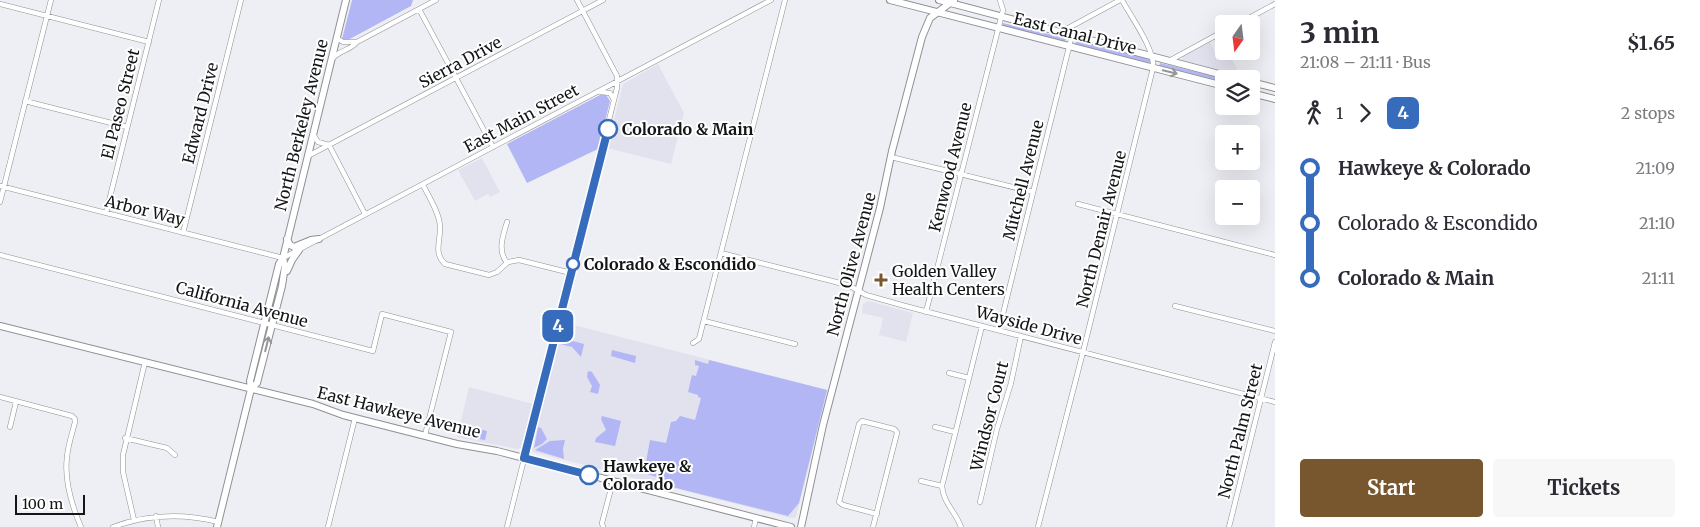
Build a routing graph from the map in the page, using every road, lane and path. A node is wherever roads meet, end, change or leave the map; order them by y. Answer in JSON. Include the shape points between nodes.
{"nodes":[{"id":1,"x":50,"y":0,"type":"edge"},
{"id":2,"x":159,"y":0,"type":"edge"},
{"id":3,"x":241,"y":0,"type":"edge"},
{"id":4,"x":346,"y":0,"type":"edge"},
{"id":5,"x":436,"y":0,"type":"edge"},
{"id":6,"x":577,"y":0,"type":"edge"},
{"id":7,"x":603,"y":0,"type":"edge"},
{"id":8,"x":771,"y":0,"type":"edge"},
{"id":9,"x":785,"y":0,"type":"edge"},
{"id":10,"x":890,"y":0,"type":"edge"},
{"id":11,"x":939,"y":0,"type":"edge"},
{"id":12,"x":1000,"y":0,"type":"edge"},
{"id":13,"x":1121,"y":0,"type":"edge"},
{"id":14,"x":951,"y":1,"type":"edge"},
{"id":15,"x":0,"y":4,"type":"edge"},
{"id":16,"x":1275,"y":4,"type":"edge"},
{"id":17,"x":419,"y":9,"type":"junction"},
{"id":18,"x":583,"y":11,"type":"junction"},
{"id":19,"x":937,"y":12,"type":"junction"},
{"id":20,"x":1255,"y":15,"type":"edge"},
{"id":21,"x":47,"y":16,"type":"junction"},
{"id":22,"x":1002,"y":16,"type":"junction"},
{"id":23,"x":998,"y":28,"type":"junction"},
{"id":24,"x":1061,"y":32,"type":"junction"},
{"id":25,"x":1072,"y":35,"type":"junction"},
{"id":26,"x":1215,"y":36,"type":"edge"},
{"id":27,"x":337,"y":38,"type":"junction"},
{"id":28,"x":149,"y":42,"type":"junction"},
{"id":29,"x":357,"y":42,"type":"junction"},
{"id":30,"x":1069,"y":46,"type":"junction"},
{"id":31,"x":1152,"y":57,"type":"junction"},
{"id":32,"x":1169,"y":61,"type":"junction"},
{"id":33,"x":331,"y":62,"type":"junction"},
{"id":34,"x":1153,"y":68,"type":"junction"},
{"id":35,"x":1215,"y":73,"type":"edge"},
{"id":36,"x":456,"y":78,"type":"junction"},
{"id":37,"x":618,"y":81,"type":"junction"},
{"id":38,"x":1215,"y":84,"type":"edge"},
{"id":39,"x":1260,"y":84,"type":"edge"},
{"id":40,"x":1275,"y":88,"type":"edge"},
{"id":41,"x":597,"y":92,"type":"junction"},
{"id":42,"x":1260,"y":95,"type":"edge"},
{"id":43,"x":1275,"y":99,"type":"edge"},
{"id":44,"x":614,"y":100,"type":"junction"},
{"id":45,"x":25,"y":101,"type":"junction"},
{"id":46,"x":127,"y":127,"type":"junction"},
{"id":47,"x":313,"y":134,"type":"junction"},
{"id":48,"x":329,"y":145,"type":"junction"},
{"id":49,"x":493,"y":147,"type":"junction"},
{"id":50,"x":307,"y":157,"type":"junction"},
{"id":51,"x":891,"y":157,"type":"junction"},
{"id":52,"x":961,"y":174,"type":"junction"},
{"id":53,"x":423,"y":185,"type":"junction"},
{"id":54,"x":2,"y":186,"type":"edge"},
{"id":55,"x":1033,"y":192,"type":"junction"},
{"id":56,"x":0,"y":202,"type":"edge"},
{"id":57,"x":1078,"y":204,"type":"dead end"},
{"id":58,"x":106,"y":213,"type":"junction"},
{"id":59,"x":365,"y":214,"type":"junction"},
{"id":60,"x":1118,"y":214,"type":"junction"},
{"id":61,"x":507,"y":222,"type":"dead end"},
{"id":62,"x":183,"y":233,"type":"junction"},
{"id":63,"x":287,"y":236,"type":"junction"},
{"id":64,"x":319,"y":239,"type":"junction"},
{"id":65,"x":299,"y":250,"type":"junction"},
{"id":66,"x":721,"y":253,"type":"junction"},
{"id":67,"x":0,"y":254,"type":"edge"},
{"id":68,"x":1275,"y":254,"type":"edge"},
{"id":69,"x":283,"y":258,"type":"junction"},
{"id":70,"x":507,"y":263,"type":"junction"},
{"id":71,"x":571,"y":273,"type":"junction"},
{"id":72,"x":282,"y":286,"type":"junction"},
{"id":73,"x":858,"y":291,"type":"junction"},
{"id":74,"x":1175,"y":306,"type":"dead end"},
{"id":75,"x":926,"y":312,"type":"junction"},
{"id":76,"x":704,"y":321,"type":"junction"},
{"id":77,"x":268,"y":324,"type":"junction"},
{"id":78,"x":0,"y":326,"type":"edge"},
{"id":79,"x":982,"y":326,"type":"junction"},
{"id":80,"x":999,"y":330,"type":"junction"},
{"id":81,"x":1275,"y":331,"type":"edge"},
{"id":82,"x":1021,"y":336,"type":"junction"},
{"id":83,"x":1275,"y":342,"type":"edge"},
{"id":84,"x":693,"y":343,"type":"dead end"},
{"id":85,"x":795,"y":344,"type":"dead end"},
{"id":86,"x":1083,"y":352,"type":"junction"},
{"id":87,"x":145,"y":362,"type":"junction"},
{"id":88,"x":949,"y":373,"type":"dead end"},
{"id":89,"x":969,"y":378,"type":"junction"},
{"id":90,"x":251,"y":389,"type":"junction"},
{"id":91,"x":0,"y":398,"type":"edge"},
{"id":92,"x":1261,"y":399,"type":"junction"},
{"id":93,"x":16,"y":402,"type":"junction"},
{"id":94,"x":1275,"y":402,"type":"edge"},
{"id":95,"x":355,"y":418,"type":"junction"},
{"id":96,"x":10,"y":427,"type":"dead end"},
{"id":97,"x":935,"y":427,"type":"dead end"},
{"id":98,"x":956,"y":432,"type":"junction"},
{"id":99,"x":425,"y":436,"type":"junction"},
{"id":100,"x":126,"y":438,"type":"junction"},
{"id":101,"x":175,"y":455,"type":"dead end"},
{"id":102,"x":524,"y":458,"type":"junction"},
{"id":103,"x":613,"y":481,"type":"junction"},
{"id":104,"x":921,"y":481,"type":"dead end"},
{"id":105,"x":942,"y":486,"type":"junction"},
{"id":106,"x":980,"y":502,"type":"dead end"},
{"id":107,"x":876,"y":514,"type":"junction"},
{"id":108,"x":156,"y":516,"type":"junction"},
{"id":109,"x":756,"y":518,"type":"junction"},
{"id":110,"x":134,"y":520,"type":"junction"},
{"id":111,"x":218,"y":524,"type":"edge"},
{"id":112,"x":81,"y":527,"type":"edge"},
{"id":113,"x":113,"y":527,"type":"edge"},
{"id":114,"x":158,"y":527,"type":"edge"},
{"id":115,"x":328,"y":527,"type":"edge"},
{"id":116,"x":507,"y":527,"type":"edge"},
{"id":117,"x":603,"y":527,"type":"edge"},
{"id":118,"x":754,"y":527,"type":"edge"},
{"id":119,"x":791,"y":527,"type":"edge"},
{"id":120,"x":801,"y":527,"type":"edge"},
{"id":121,"x":873,"y":527,"type":"edge"},
{"id":122,"x":961,"y":527,"type":"edge"},
{"id":123,"x":1038,"y":527,"type":"edge"},
{"id":124,"x":1229,"y":527,"type":"edge"}],
"edges":[{"from":1,"to":21,"type":"street"},
{"from":2,"to":28,"type":"street","name":"El Paseo Street"},
{"from":3,"to":62,"type":"street","name":"Edward Drive"},
{"from":4,"to":27,"type":"street","name":"North Berkeley Avenue"},
{"from":5,"to":17,"type":"street"},
{"from":6,"to":18,"type":"street"},
{"from":7,"to":18,"type":"street","name":"Sierra Drive"},
{"from":8,"to":37,"type":"street","name":"East Main Street"},
{"from":9,"to":66,"type":"street"},
{"from":10,"to":19,"type":"street","name":"East Canal Drive"},
{"from":11,"to":14,"type":"street","name":"East Canal Drive"},
{"from":12,"to":22,"type":"street"},
{"from":13,"to":24,"type":"street"},
{"from":13,"to":31,"type":"street","name":"North Denair Avenue"},
{"from":14,"to":19,"type":"street","name":"North Olive Avenue"},
{"from":14,"to":22,"type":"street","name":"East Canal Drive"},
{"from":15,"to":21,"type":"street"},
{"from":16,"to":20,"type":"street"},
{"from":17,"to":29,"type":"street"},
{"from":17,"to":36,"type":"street"},
{"from":18,"to":36,"type":"street","name":"Sierra Drive"},
{"from":18,"to":37,"type":"street"},
{"from":19,"to":23,"type":"street","name":"East Canal Drive"},
{"from":19,"to":51,"type":"street","name":"North Olive Avenue","via":[[928,20],[922,37]]},
{"from":21,"to":28,"type":"street"},
{"from":21,"to":45,"type":"street"},
{"from":22,"to":23,"type":"street","name":"Kenwood Avenue"},
{"from":22,"to":24,"type":"street","name":"East Canal Drive"},
{"from":23,"to":30,"type":"street","name":"East Canal Drive"},
{"from":23,"to":52,"type":"street","name":"Kenwood Avenue"},
{"from":24,"to":25,"type":"street","name":"East Canal Drive"},
{"from":25,"to":30,"type":"street","name":"Mitchell Avenue"},
{"from":25,"to":31,"type":"street","name":"East Canal Drive"},
{"from":26,"to":32,"type":"street"},
{"from":27,"to":29,"type":"street","via":[[342,42]]},
{"from":27,"to":33,"type":"street","name":"North Berkeley Avenue"},
{"from":28,"to":46,"type":"street","name":"El Paseo Street"},
{"from":29,"to":33,"type":"street"},
{"from":30,"to":34,"type":"street","name":"East Canal Drive"},
{"from":30,"to":55,"type":"street","name":"Mitchell Avenue"},
{"from":31,"to":32,"type":"street","name":"East Canal Drive"},
{"from":31,"to":34,"type":"street","name":"North Denair Avenue"},
{"from":32,"to":35,"type":"street","name":"East Canal Drive"},
{"from":33,"to":47,"type":"street","name":"North Berkeley Avenue"},
{"from":34,"to":38,"type":"street","name":"East Canal Drive","one_way":true},
{"from":34,"to":60,"type":"street","name":"North Denair Avenue"},
{"from":36,"to":48,"type":"street","name":"Sierra Drive"},
{"from":36,"to":49,"type":"street"},
{"from":37,"to":41,"type":"street","name":"East Main Street"},
{"from":37,"to":44,"type":"street"},
{"from":39,"to":40,"type":"street"},
{"from":41,"to":44,"type":"street","via":[[608,92]]},
{"from":41,"to":49,"type":"street","name":"East Main Street"},
{"from":42,"to":43,"type":"street"},
{"from":44,"to":71,"type":"street"},
{"from":45,"to":46,"type":"street"},
{"from":45,"to":54,"type":"street"},
{"from":46,"to":58,"type":"street","name":"El Paseo Street"},
{"from":47,"to":48,"type":"street","via":[[318,142]]},
{"from":47,"to":50,"type":"street","name":"North Berkeley Avenue"},
{"from":48,"to":50,"type":"street","name":"Sierra Drive"},
{"from":48,"to":59,"type":"street"},
{"from":49,"to":53,"type":"street","name":"East Main Street"},
{"from":50,"to":63,"type":"street","name":"North Berkeley Avenue"},
{"from":51,"to":52,"type":"street"},
{"from":51,"to":73,"type":"street","name":"North Olive Avenue"},
{"from":52,"to":55,"type":"street"},
{"from":52,"to":75,"type":"street","name":"Kenwood Avenue"},
{"from":53,"to":59,"type":"street","name":"East Main Street"},
{"from":53,"to":70,"type":"street","via":[[440,222],[438,251],[444,263],[486,275],[495,273]]},
{"from":54,"to":56,"type":"street"},
{"from":54,"to":58,"type":"street","name":"Arbor Way"},
{"from":55,"to":80,"type":"street","name":"Mitchell Avenue"},
{"from":57,"to":60,"type":"street"},
{"from":58,"to":62,"type":"street","name":"Arbor Way"},
{"from":59,"to":64,"type":"street","name":"East Main Street"},
{"from":60,"to":68,"type":"street"},
{"from":60,"to":86,"type":"street","name":"North Denair Avenue"},
{"from":61,"to":70,"type":"street","via":[[501,247]]},
{"from":62,"to":69,"type":"street","name":"Arbor Way"},
{"from":63,"to":64,"type":"street","via":[[288,243],[294,248]]},
{"from":63,"to":69,"type":"street","name":"North Berkeley Avenue"},
{"from":64,"to":65,"type":"street","name":"East Main Street"},
{"from":65,"to":69,"type":"street","name":"East Main Street"},
{"from":65,"to":72,"type":"street"},
{"from":66,"to":73,"type":"street","name":"Wayside Drive","via":[[824,278]]},
{"from":66,"to":76,"type":"street"},
{"from":67,"to":77,"type":"street","name":"California Avenue"},
{"from":69,"to":72,"type":"street","name":"North Berkeley Avenue"},
{"from":69,"to":77,"type":"street","name":"North Berkeley Avenue","via":[[279,264]]},
{"from":70,"to":71,"type":"street","via":[[521,260]]},
{"from":71,"to":102,"type":"street"},
{"from":72,"to":77,"type":"street","name":"North Berkeley Avenue"},
{"from":73,"to":75,"type":"street","name":"Wayside Drive"},
{"from":73,"to":120,"type":"street","name":"North Olive Avenue"},
{"from":74,"to":81,"type":"street"},
{"from":75,"to":79,"type":"street","name":"Wayside Drive"},
{"from":76,"to":84,"type":"street","via":[[699,339]]},
{"from":76,"to":85,"type":"street"},
{"from":77,"to":90,"type":"street","name":"North Berkeley Avenue","via":[[250,381]]},
{"from":77,"to":99,"type":"street","name":"California Avenue","via":[[373,351],[382,314],[451,332]]},
{"from":78,"to":87,"type":"street","name":"East Hawkeye Avenue"},
{"from":79,"to":80,"type":"street","name":"Wayside Drive"},
{"from":79,"to":89,"type":"street"},
{"from":80,"to":82,"type":"street","name":"Wayside Drive"},
{"from":82,"to":86,"type":"street","name":"Wayside Drive"},
{"from":82,"to":106,"type":"street","name":"Windsor Court"},
{"from":83,"to":92,"type":"street","name":"North Palm Street"},
{"from":86,"to":92,"type":"street","name":"Wayside Drive"},
{"from":86,"to":123,"type":"street","name":"North Denair Avenue"},
{"from":87,"to":90,"type":"street","name":"East Hawkeye Avenue"},
{"from":87,"to":100,"type":"street"},
{"from":88,"to":89,"type":"street"},
{"from":89,"to":98,"type":"street"},
{"from":90,"to":95,"type":"street","name":"East Hawkeye Avenue"},
{"from":90,"to":111,"type":"street","name":"North Berkeley Avenue"},
{"from":91,"to":93,"type":"street"},
{"from":92,"to":94,"type":"street","name":"Wayside Drive"},
{"from":92,"to":124,"type":"street","name":"North Palm Street"},
{"from":93,"to":96,"type":"street"},
{"from":93,"to":112,"type":"street","via":[[75,418],[67,467],[71,498]]},
{"from":95,"to":99,"type":"street","name":"East Hawkeye Avenue"},
{"from":95,"to":115,"type":"street"},
{"from":97,"to":98,"type":"street"},
{"from":98,"to":105,"type":"street"},
{"from":99,"to":102,"type":"street","name":"East Hawkeye Avenue"},
{"from":100,"to":101,"type":"street","via":[[167,448]]},
{"from":100,"to":110,"type":"street","via":[[123,470]]},
{"from":102,"to":103,"type":"street","name":"East Hawkeye Avenue"},
{"from":102,"to":116,"type":"street"},
{"from":103,"to":109,"type":"street","name":"East Hawkeye Avenue"},
{"from":103,"to":117,"type":"street"},
{"from":104,"to":105,"type":"street"},
{"from":105,"to":122,"type":"street","via":[[946,502]]},
{"from":107,"to":107,"type":"street","via":[[896,431],[860,422],[839,500],[842,505]]},
{"from":107,"to":121,"type":"street"},
{"from":108,"to":110,"type":"street"},
{"from":108,"to":111,"type":"street","via":[[188,516]]},
{"from":108,"to":114,"type":"street"},
{"from":109,"to":118,"type":"street"},
{"from":109,"to":119,"type":"street","name":"East Hawkeye Avenue"},
{"from":110,"to":113,"type":"street"}]}
